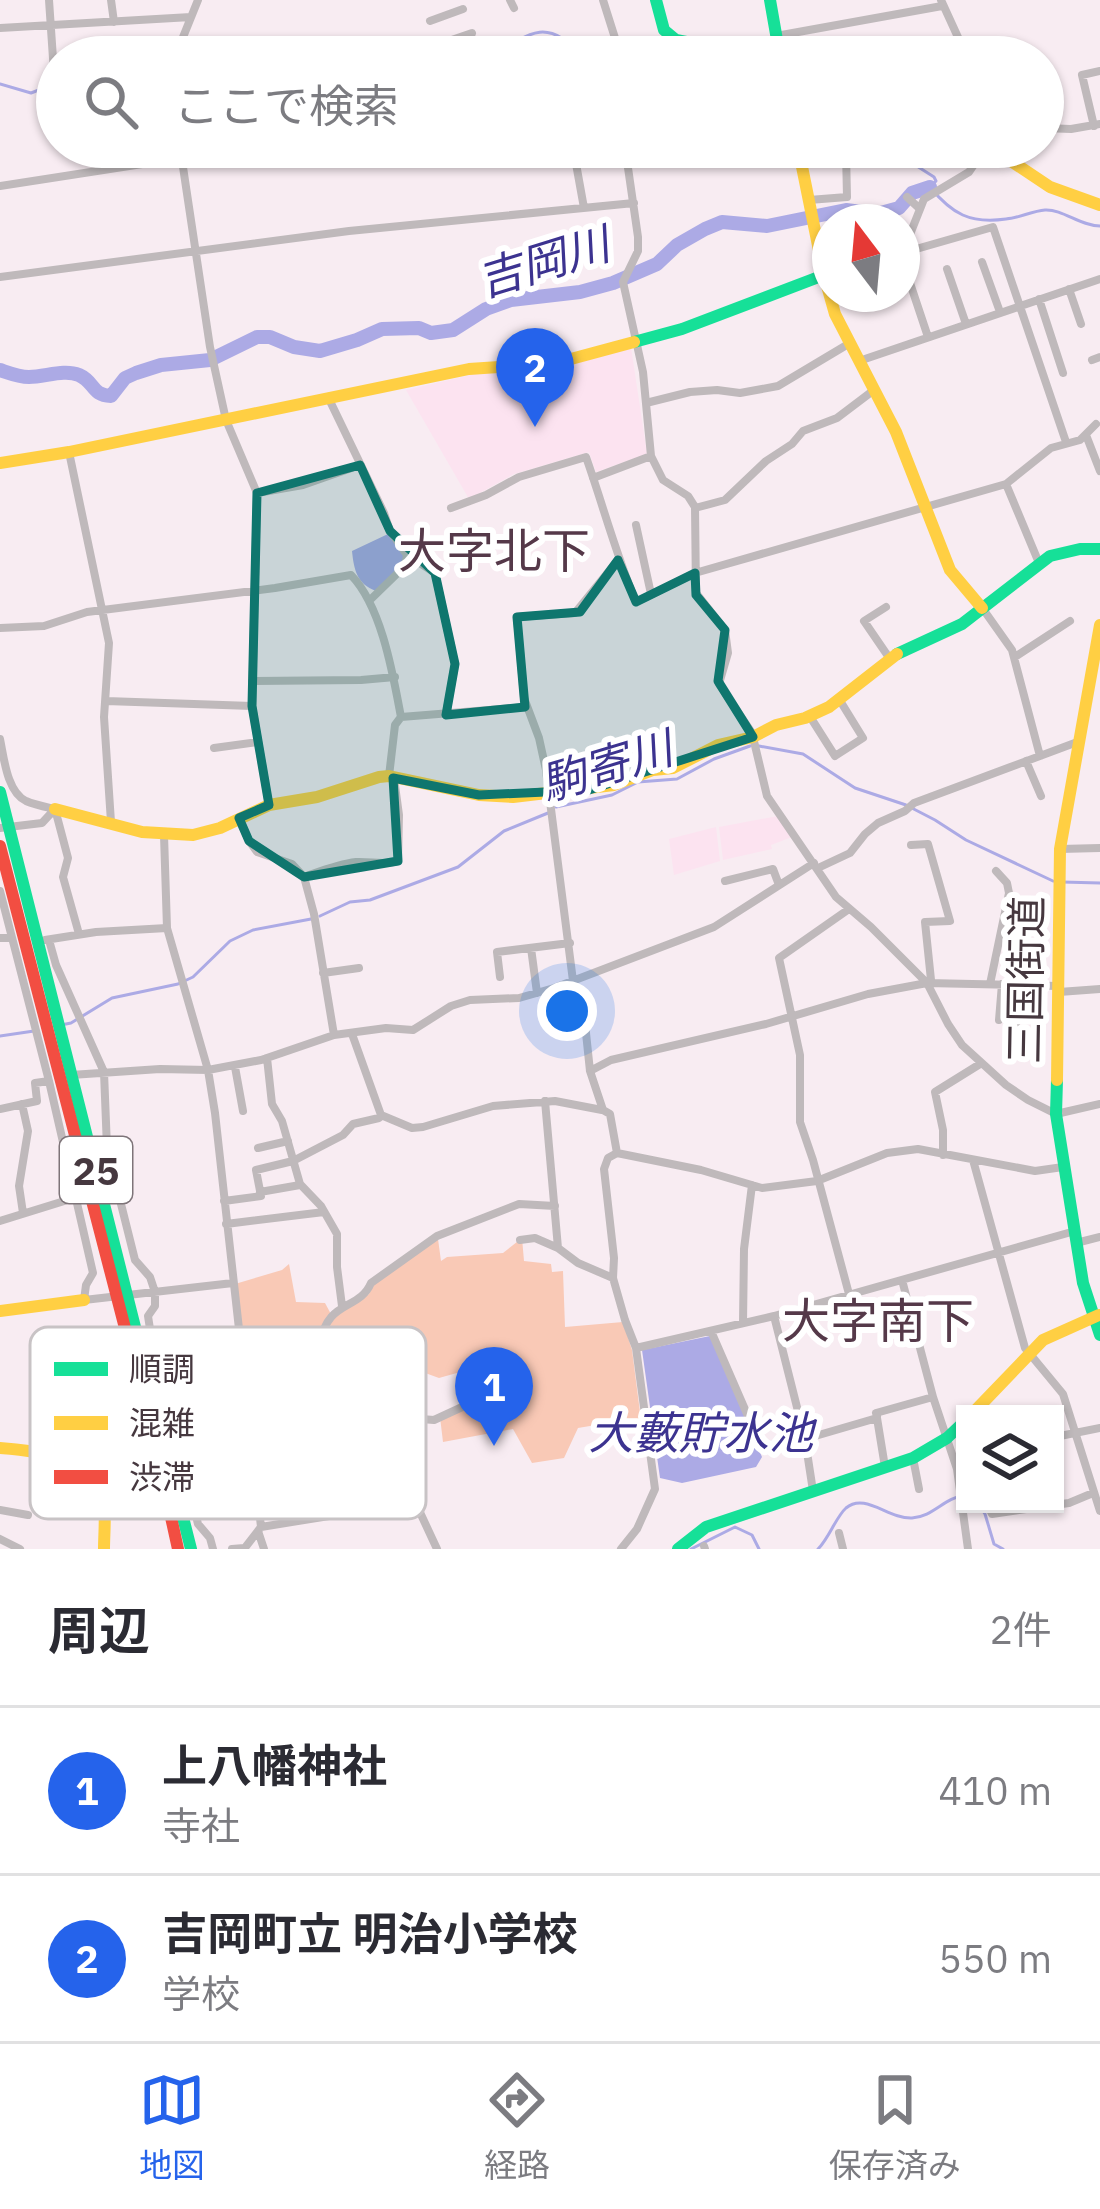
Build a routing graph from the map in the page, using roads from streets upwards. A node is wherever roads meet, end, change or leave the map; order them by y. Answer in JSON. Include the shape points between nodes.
{"nodes":[{"id":1,"x":49,"y":0,"type":"edge"},
{"id":2,"x":111,"y":0,"type":"edge"},
{"id":3,"x":198,"y":0,"type":"edge"},
{"id":4,"x":602,"y":0,"type":"edge"},
{"id":5,"x":656,"y":0,"type":"edge"},
{"id":6,"x":770,"y":0,"type":"edge"},
{"id":7,"x":942,"y":3,"type":"edge"},
{"id":8,"x":464,"y":9,"type":"dead end"},
{"id":9,"x":190,"y":16,"type":"junction"},
{"id":10,"x":430,"y":21,"type":"dead end"},
{"id":11,"x":114,"y":22,"type":"junction"},
{"id":12,"x":50,"y":26,"type":"junction"},
{"id":13,"x":0,"y":28,"type":"edge"},
{"id":14,"x":472,"y":33,"type":"dead end"},
{"id":15,"x":51,"y":36,"type":"edge"},
{"id":16,"x":183,"y":36,"type":"edge"},
{"id":17,"x":463,"y":36,"type":"edge"},
{"id":18,"x":614,"y":36,"type":"edge"},
{"id":19,"x":668,"y":36,"type":"edge"},
{"id":20,"x":776,"y":36,"type":"joint"},
{"id":21,"x":959,"y":36,"type":"edge"},
{"id":22,"x":1100,"y":71,"type":"edge"},
{"id":23,"x":1097,"y":124,"type":"edge"},
{"id":24,"x":1064,"y":129,"type":"edge"},
{"id":25,"x":95,"y":168,"type":"edge"},
{"id":26,"x":183,"y":168,"type":"edge"},
{"id":27,"x":577,"y":168,"type":"edge"},
{"id":28,"x":629,"y":168,"type":"edge"},
{"id":29,"x":802,"y":168,"type":"edge"},
{"id":30,"x":847,"y":168,"type":"edge"},
{"id":31,"x":972,"y":168,"type":"edge"},
{"id":32,"x":1020,"y":168,"type":"edge"},
{"id":33,"x":0,"y":186,"type":"edge"},
{"id":34,"x":634,"y":203,"type":"junction"},
{"id":35,"x":913,"y":204,"type":"edge"},
{"id":36,"x":1100,"y":205,"type":"edge"},
{"id":37,"x":584,"y":208,"type":"junction"},
{"id":38,"x":811,"y":208,"type":"junction"},
{"id":39,"x":812,"y":212,"type":"edge"},
{"id":40,"x":920,"y":247,"type":"edge"},
{"id":41,"x":196,"y":250,"type":"junction"},
{"id":42,"x":982,"y":262,"type":"dead end"},
{"id":43,"x":947,"y":269,"type":"dead end"},
{"id":44,"x":0,"y":277,"type":"edge"},
{"id":45,"x":1100,"y":279,"type":"edge"},
{"id":46,"x":812,"y":280,"type":"edge"},
{"id":47,"x":1070,"y":290,"type":"junction"},
{"id":48,"x":1039,"y":299,"type":"junction"},
{"id":49,"x":1020,"y":306,"type":"junction"},
{"id":50,"x":836,"y":312,"type":"edge"},
{"id":51,"x":920,"y":312,"type":"edge"},
{"id":52,"x":1000,"y":312,"type":"junction"},
{"id":53,"x":966,"y":324,"type":"junction"},
{"id":54,"x":1081,"y":324,"type":"dead end"},
{"id":55,"x":928,"y":337,"type":"junction"},
{"id":56,"x":634,"y":341,"type":"junction"},
{"id":57,"x":850,"y":343,"type":"junction"},
{"id":58,"x":859,"y":361,"type":"junction"},
{"id":59,"x":1063,"y":373,"type":"dead end"},
{"id":60,"x":874,"y":390,"type":"junction"},
{"id":61,"x":328,"y":397,"type":"junction"},
{"id":62,"x":646,"y":403,"type":"junction"},
{"id":63,"x":226,"y":420,"type":"junction"},
{"id":64,"x":1096,"y":424,"type":"dead end"},
{"id":65,"x":1085,"y":435,"type":"junction"},
{"id":66,"x":1066,"y":442,"type":"junction"},
{"id":67,"x":69,"y":452,"type":"junction"},
{"id":68,"x":651,"y":456,"type":"junction"},
{"id":69,"x":0,"y":463,"type":"edge"},
{"id":70,"x":360,"y":465,"type":"junction"},
{"id":71,"x":1100,"y":471,"type":"edge"},
{"id":72,"x":593,"y":478,"type":"junction"},
{"id":73,"x":1006,"y":484,"type":"junction"},
{"id":74,"x":257,"y":493,"type":"junction"},
{"id":75,"x":925,"y":506,"type":"junction"},
{"id":76,"x":451,"y":508,"type":"dead end"},
{"id":77,"x":695,"y":508,"type":"junction"},
{"id":78,"x":636,"y":524,"type":"dead end"},
{"id":79,"x":1100,"y":548,"type":"edge"},
{"id":80,"x":407,"y":555,"type":"junction"},
{"id":81,"x":618,"y":560,"type":"junction"},
{"id":82,"x":1039,"y":563,"type":"junction"},
{"id":83,"x":695,"y":573,"type":"junction"},
{"id":84,"x":254,"y":591,"type":"junction"},
{"id":85,"x":651,"y":595,"type":"junction"},
{"id":86,"x":369,"y":601,"type":"junction"},
{"id":87,"x":886,"y":607,"type":"dead end"},
{"id":88,"x":982,"y":608,"type":"junction"},
{"id":89,"x":102,"y":611,"type":"junction"},
{"id":90,"x":1070,"y":621,"type":"dead end"},
{"id":91,"x":1100,"y":625,"type":"edge"},
{"id":92,"x":0,"y":628,"type":"edge"},
{"id":93,"x":1015,"y":657,"type":"junction"},
{"id":94,"x":890,"y":659,"type":"junction"},
{"id":95,"x":395,"y":677,"type":"junction"},
{"id":96,"x":252,"y":681,"type":"junction"},
{"id":97,"x":839,"y":699,"type":"junction"},
{"id":98,"x":106,"y":701,"type":"junction"},
{"id":99,"x":252,"y":706,"type":"junction"},
{"id":100,"x":526,"y":707,"type":"junction"},
{"id":101,"x":446,"y":715,"type":"junction"},
{"id":102,"x":809,"y":716,"type":"junction"},
{"id":103,"x":401,"y":717,"type":"junction"},
{"id":104,"x":753,"y":737,"type":"junction"},
{"id":105,"x":0,"y":739,"type":"edge"},
{"id":106,"x":1080,"y":741,"type":"junction"},
{"id":107,"x":258,"y":742,"type":"junction"},
{"id":108,"x":214,"y":748,"type":"dead end"},
{"id":109,"x":1040,"y":756,"type":"junction"},
{"id":110,"x":1026,"y":761,"type":"junction"},
{"id":111,"x":391,"y":777,"type":"junction"},
{"id":112,"x":0,"y":792,"type":"edge"},
{"id":113,"x":549,"y":792,"type":"junction"},
{"id":114,"x":1041,"y":796,"type":"dead end"},
{"id":115,"x":268,"y":806,"type":"junction"},
{"id":116,"x":56,"y":809,"type":"junction"},
{"id":117,"x":239,"y":818,"type":"junction"},
{"id":118,"x":111,"y":822,"type":"junction"},
{"id":119,"x":4,"y":828,"type":"edge"},
{"id":120,"x":164,"y":835,"type":"junction"},
{"id":121,"x":911,"y":845,"type":"dead end"},
{"id":122,"x":0,"y":846,"type":"edge"},
{"id":123,"x":1100,"y":848,"type":"edge"},
{"id":124,"x":1060,"y":849,"type":"junction"},
{"id":125,"x":816,"y":866,"type":"junction"},
{"id":126,"x":996,"y":871,"type":"dead end"},
{"id":127,"x":304,"y":877,"type":"junction"},
{"id":128,"x":725,"y":881,"type":"dead end"},
{"id":129,"x":779,"y":885,"type":"junction"},
{"id":130,"x":0,"y":890,"type":"edge"},
{"id":131,"x":849,"y":909,"type":"junction"},
{"id":132,"x":167,"y":928,"type":"junction"},
{"id":133,"x":79,"y":934,"type":"junction"},
{"id":134,"x":0,"y":938,"type":"edge"},
{"id":135,"x":12,"y":938,"type":"junction"},
{"id":136,"x":43,"y":941,"type":"junction"},
{"id":137,"x":570,"y":943,"type":"junction"},
{"id":138,"x":531,"y":948,"type":"junction"},
{"id":139,"x":359,"y":968,"type":"dead end"},
{"id":140,"x":323,"y":973,"type":"junction"},
{"id":141,"x":500,"y":977,"type":"dead end"},
{"id":142,"x":573,"y":980,"type":"junction"},
{"id":143,"x":927,"y":983,"type":"junction"},
{"id":144,"x":990,"y":984,"type":"junction"},
{"id":145,"x":1002,"y":984,"type":"junction"},
{"id":146,"x":1021,"y":985,"type":"junction"},
{"id":147,"x":1059,"y":989,"type":"junction"},
{"id":148,"x":1100,"y":989,"type":"edge"},
{"id":149,"x":537,"y":993,"type":"junction"},
{"id":150,"x":793,"y":1017,"type":"junction"},
{"id":151,"x":999,"y":1020,"type":"dead end"},
{"id":152,"x":334,"y":1034,"type":"junction"},
{"id":153,"x":352,"y":1034,"type":"junction"},
{"id":154,"x":1018,"y":1046,"type":"dead end"},
{"id":155,"x":267,"y":1058,"type":"junction"},
{"id":156,"x":980,"y":1064,"type":"junction"},
{"id":157,"x":235,"y":1066,"type":"junction"},
{"id":158,"x":208,"y":1070,"type":"junction"},
{"id":159,"x":590,"y":1071,"type":"junction"},
{"id":160,"x":104,"y":1072,"type":"junction"},
{"id":161,"x":71,"y":1075,"type":"junction"},
{"id":162,"x":49,"y":1081,"type":"junction"},
{"id":163,"x":545,"y":1101,"type":"junction"},
{"id":164,"x":22,"y":1104,"type":"junction"},
{"id":165,"x":1100,"y":1104,"type":"edge"},
{"id":166,"x":0,"y":1109,"type":"edge"},
{"id":167,"x":603,"y":1110,"type":"junction"},
{"id":168,"x":242,"y":1111,"type":"dead end"},
{"id":169,"x":1056,"y":1114,"type":"junction"},
{"id":170,"x":381,"y":1115,"type":"junction"},
{"id":171,"x":288,"y":1141,"type":"junction"},
{"id":172,"x":258,"y":1148,"type":"dead end"},
{"id":173,"x":617,"y":1153,"type":"junction"},
{"id":174,"x":943,"y":1155,"type":"junction"},
{"id":175,"x":973,"y":1160,"type":"junction"},
{"id":176,"x":293,"y":1161,"type":"junction"},
{"id":177,"x":1063,"y":1167,"type":"junction"},
{"id":178,"x":818,"y":1181,"type":"junction"},
{"id":179,"x":301,"y":1184,"type":"junction"},
{"id":180,"x":752,"y":1185,"type":"junction"},
{"id":181,"x":260,"y":1192,"type":"junction"},
{"id":182,"x":74,"y":1198,"type":"junction"},
{"id":183,"x":224,"y":1201,"type":"junction"},
{"id":184,"x":555,"y":1206,"type":"junction"},
{"id":185,"x":324,"y":1212,"type":"junction"},
{"id":186,"x":23,"y":1213,"type":"junction"},
{"id":187,"x":0,"y":1221,"type":"edge"},
{"id":188,"x":226,"y":1224,"type":"junction"},
{"id":189,"x":1076,"y":1237,"type":"junction"},
{"id":190,"x":1100,"y":1237,"type":"edge"},
{"id":191,"x":520,"y":1240,"type":"dead end"},
{"id":192,"x":558,"y":1248,"type":"junction"},
{"id":193,"x":997,"y":1253,"type":"junction"},
{"id":194,"x":613,"y":1278,"type":"junction"},
{"id":195,"x":902,"y":1280,"type":"junction"},
{"id":196,"x":233,"y":1283,"type":"junction"},
{"id":197,"x":154,"y":1292,"type":"junction"},
{"id":198,"x":848,"y":1294,"type":"junction"},
{"id":199,"x":122,"y":1296,"type":"junction"},
{"id":200,"x":84,"y":1300,"type":"junction"},
{"id":201,"x":342,"y":1306,"type":"junction"},
{"id":202,"x":0,"y":1311,"type":"edge"},
{"id":203,"x":774,"y":1316,"type":"junction"},
{"id":204,"x":1097,"y":1316,"type":"edge"},
{"id":205,"x":743,"y":1323,"type":"junction"},
{"id":206,"x":129,"y":1327,"type":"edge"},
{"id":207,"x":130,"y":1327,"type":"edge"},
{"id":208,"x":150,"y":1327,"type":"edge"},
{"id":209,"x":238,"y":1327,"type":"edge"},
{"id":210,"x":325,"y":1327,"type":"edge"},
{"id":211,"x":711,"y":1330,"type":"junction"},
{"id":212,"x":1100,"y":1335,"type":"edge"},
{"id":213,"x":637,"y":1348,"type":"junction"},
{"id":214,"x":1029,"y":1353,"type":"junction"},
{"id":215,"x":933,"y":1397,"type":"junction"},
{"id":216,"x":473,"y":1402,"type":"dead end"},
{"id":217,"x":980,"y":1405,"type":"edge"},
{"id":218,"x":426,"y":1418,"type":"edge"},
{"id":219,"x":877,"y":1418,"type":"junction"},
{"id":220,"x":1100,"y":1428,"type":"edge"},
{"id":221,"x":956,"y":1429,"type":"edge"},
{"id":222,"x":754,"y":1430,"type":"dead end"},
{"id":223,"x":1077,"y":1434,"type":"junction"},
{"id":224,"x":1064,"y":1436,"type":"edge"},
{"id":225,"x":947,"y":1438,"type":"junction"},
{"id":226,"x":806,"y":1439,"type":"junction"},
{"id":227,"x":0,"y":1448,"type":"edge"},
{"id":228,"x":30,"y":1454,"type":"edge"},
{"id":229,"x":956,"y":1457,"type":"edge"},
{"id":230,"x":913,"y":1458,"type":"junction"},
{"id":231,"x":886,"y":1469,"type":"junction"},
{"id":232,"x":919,"y":1489,"type":"dead end"},
{"id":233,"x":813,"y":1491,"type":"junction"},
{"id":234,"x":1093,"y":1493,"type":"junction"},
{"id":235,"x":1064,"y":1504,"type":"edge"},
{"id":236,"x":0,"y":1510,"type":"edge"},
{"id":237,"x":1100,"y":1511,"type":"edge"},
{"id":238,"x":965,"y":1513,"type":"edge"},
{"id":239,"x":28,"y":1515,"type":"dead end"},
{"id":240,"x":103,"y":1519,"type":"edge"},
{"id":241,"x":171,"y":1519,"type":"edge"},
{"id":242,"x":182,"y":1519,"type":"edge"},
{"id":243,"x":197,"y":1519,"type":"edge"},
{"id":244,"x":258,"y":1519,"type":"edge"},
{"id":245,"x":313,"y":1519,"type":"edge"},
{"id":246,"x":423,"y":1519,"type":"edge"},
{"id":247,"x":259,"y":1529,"type":"junction"},
{"id":248,"x":839,"y":1533,"type":"dead end"},
{"id":249,"x":0,"y":1539,"type":"edge"},
{"id":250,"x":20,"y":1549,"type":"edge"},
{"id":251,"x":104,"y":1549,"type":"edge"},
{"id":252,"x":178,"y":1549,"type":"edge"},
{"id":253,"x":190,"y":1549,"type":"edge"},
{"id":254,"x":213,"y":1549,"type":"edge"},
{"id":255,"x":232,"y":1549,"type":"edge"},
{"id":256,"x":244,"y":1549,"type":"edge"},
{"id":257,"x":264,"y":1549,"type":"edge"},
{"id":258,"x":437,"y":1549,"type":"edge"},
{"id":259,"x":621,"y":1549,"type":"edge"},
{"id":260,"x":678,"y":1549,"type":"edge"},
{"id":261,"x":843,"y":1549,"type":"edge"},
{"id":262,"x":968,"y":1549,"type":"edge"}],
"edges":[{"from":1,"to":12,"type":"street"},
{"from":2,"to":11,"type":"street"},
{"from":3,"to":9,"type":"street"},
{"from":4,"to":18,"type":"street"},
{"from":5,"to":19,"type":"street"},
{"from":6,"to":20,"type":"street"},
{"from":7,"to":20,"type":"street"},
{"from":7,"to":21,"type":"street"},
{"from":8,"to":10,"type":"street"},
{"from":9,"to":11,"type":"street"},
{"from":9,"to":16,"type":"street"},
{"from":11,"to":12,"type":"street"},
{"from":12,"to":13,"type":"street"},
{"from":12,"to":15,"type":"street"},
{"from":14,"to":17,"type":"street"},
{"from":22,"to":23,"type":"street","via":[[1082,75]]},
{"from":23,"to":24,"type":"street"},
{"from":25,"to":33,"type":"street"},
{"from":26,"to":41,"type":"street"},
{"from":27,"to":37,"type":"street"},
{"from":28,"to":34,"type":"street"},
{"from":29,"to":38,"type":"street"},
{"from":30,"to":38,"type":"street","via":[[848,197]]},
{"from":31,"to":35,"type":"street"},
{"from":32,"to":36,"type":"street"},
{"from":34,"to":37,"type":"street"},
{"from":34,"to":56,"type":"street","via":[[638,248],[622,282]]},
{"from":37,"to":41,"type":"street"},
{"from":38,"to":39,"type":"street"},
{"from":40,"to":49,"type":"street","via":[[993,226]]},
{"from":41,"to":44,"type":"street"},
{"from":41,"to":63,"type":"street"},
{"from":42,"to":52,"type":"street"},
{"from":43,"to":53,"type":"street"},
{"from":45,"to":47,"type":"street"},
{"from":46,"to":56,"type":"street"},
{"from":47,"to":48,"type":"street"},
{"from":47,"to":54,"type":"street"},
{"from":48,"to":49,"type":"street"},
{"from":48,"to":59,"type":"street"},
{"from":49,"to":52,"type":"street"},
{"from":49,"to":66,"type":"street"},
{"from":50,"to":57,"type":"street"},
{"from":51,"to":55,"type":"street"},
{"from":52,"to":53,"type":"street"},
{"from":53,"to":55,"type":"street"},
{"from":55,"to":58,"type":"street"},
{"from":56,"to":61,"type":"street","via":[[556,363],[469,369]]},
{"from":56,"to":62,"type":"street"},
{"from":57,"to":58,"type":"street"},
{"from":57,"to":62,"type":"street","via":[[778,386]]},
{"from":58,"to":60,"type":"street"},
{"from":60,"to":75,"type":"street"},
{"from":60,"to":77,"type":"street","via":[[803,431],[725,500]]},
{"from":61,"to":63,"type":"street"},
{"from":61,"to":70,"type":"street"},
{"from":62,"to":68,"type":"street"},
{"from":63,"to":67,"type":"street"},
{"from":63,"to":74,"type":"street"},
{"from":64,"to":65,"type":"street"},
{"from":65,"to":66,"type":"street"},
{"from":65,"to":71,"type":"street"},
{"from":66,"to":73,"type":"street"},
{"from":67,"to":69,"type":"street"},
{"from":67,"to":89,"type":"street"},
{"from":68,"to":72,"type":"street"},
{"from":68,"to":77,"type":"street","via":[[663,480]]},
{"from":70,"to":74,"type":"street"},
{"from":70,"to":80,"type":"street"},
{"from":72,"to":76,"type":"street","via":[[586,457]]},
{"from":72,"to":81,"type":"street"},
{"from":73,"to":75,"type":"street"},
{"from":73,"to":82,"type":"street"},
{"from":74,"to":84,"type":"street"},
{"from":75,"to":83,"type":"street"},
{"from":75,"to":88,"type":"street","via":[[950,570]]},
{"from":77,"to":83,"type":"street"},
{"from":78,"to":85,"type":"street"},
{"from":79,"to":82,"type":"street"},
{"from":80,"to":86,"type":"street"},
{"from":80,"to":101,"type":"street","via":[[435,573],[439,589],[455,664]]},
{"from":81,"to":85,"type":"street","via":[[636,602]]},
{"from":81,"to":100,"type":"street","via":[[575,613],[517,617]]},
{"from":82,"to":88,"type":"street"},
{"from":83,"to":85,"type":"street"},
{"from":83,"to":104,"type":"street","via":[[696,593],[725,630],[719,684]]},
{"from":84,"to":86,"type":"street","via":[[351,575]]},
{"from":84,"to":89,"type":"street"},
{"from":84,"to":96,"type":"street"},
{"from":86,"to":95,"type":"street"},
{"from":87,"to":94,"type":"street","via":[[864,621]]},
{"from":88,"to":93,"type":"street"},
{"from":88,"to":94,"type":"street"},
{"from":89,"to":92,"type":"street"},
{"from":89,"to":98,"type":"street"},
{"from":90,"to":93,"type":"street"},
{"from":91,"to":106,"type":"street","name":"三国街道"},
{"from":93,"to":109,"type":"street"},
{"from":94,"to":97,"type":"street"},
{"from":95,"to":96,"type":"street"},
{"from":95,"to":103,"type":"street"},
{"from":96,"to":99,"type":"street"},
{"from":97,"to":102,"type":"street"},
{"from":97,"to":102,"type":"street","via":[[862,738],[835,756]]},
{"from":98,"to":99,"type":"street"},
{"from":98,"to":118,"type":"street"},
{"from":99,"to":107,"type":"street"},
{"from":100,"to":101,"type":"street"},
{"from":100,"to":113,"type":"street"},
{"from":101,"to":103,"type":"street"},
{"from":102,"to":104,"type":"street"},
{"from":103,"to":111,"type":"street"},
{"from":104,"to":113,"type":"street","via":[[614,785]]},
{"from":104,"to":125,"type":"street","via":[[767,796]]},
{"from":105,"to":116,"type":"street","via":[[19,796]]},
{"from":106,"to":109,"type":"street"},
{"from":106,"to":124,"type":"street","name":"三国街道"},
{"from":107,"to":108,"type":"street"},
{"from":107,"to":115,"type":"street"},
{"from":109,"to":110,"type":"street"},
{"from":110,"to":114,"type":"street"},
{"from":110,"to":125,"type":"street","via":[[878,823],[850,853]]},
{"from":111,"to":113,"type":"street","via":[[479,795]]},
{"from":111,"to":115,"type":"street"},
{"from":111,"to":127,"type":"street","via":[[398,861],[359,861]]},
{"from":112,"to":119,"type":"street","number":"25"},
{"from":113,"to":137,"type":"street"},
{"from":115,"to":117,"type":"street"},
{"from":116,"to":118,"type":"street"},
{"from":116,"to":119,"type":"street","via":[[42,823]]},
{"from":116,"to":133,"type":"street"},
{"from":117,"to":120,"type":"street","via":[[204,833]]},
{"from":117,"to":127,"type":"street","via":[[257,852]]},
{"from":118,"to":120,"type":"street"},
{"from":119,"to":136,"type":"street","number":"25"},
{"from":120,"to":132,"type":"street"},
{"from":121,"to":143,"type":"street","via":[[928,844],[950,921],[926,922]]},
{"from":122,"to":199,"type":"street","number":"25"},
{"from":123,"to":124,"type":"street"},
{"from":124,"to":147,"type":"street","name":"三国街道"},
{"from":125,"to":129,"type":"street"},
{"from":125,"to":131,"type":"street"},
{"from":126,"to":144,"type":"street","via":[[1010,893]]},
{"from":127,"to":140,"type":"street"},
{"from":128,"to":129,"type":"street","via":[[772,869]]},
{"from":129,"to":142,"type":"street","via":[[714,927]]},
{"from":130,"to":135,"type":"street"},
{"from":131,"to":143,"type":"street"},
{"from":131,"to":150,"type":"street","via":[[779,958]]},
{"from":132,"to":133,"type":"street"},
{"from":132,"to":158,"type":"street"},
{"from":133,"to":136,"type":"street"},
{"from":134,"to":135,"type":"street"},
{"from":135,"to":162,"type":"street"},
{"from":136,"to":160,"type":"street"},
{"from":136,"to":161,"type":"street","number":"25"},
{"from":137,"to":138,"type":"street"},
{"from":137,"to":142,"type":"street"},
{"from":138,"to":141,"type":"street","via":[[497,952]]},
{"from":138,"to":149,"type":"street"},
{"from":139,"to":140,"type":"street"},
{"from":140,"to":152,"type":"street"},
{"from":142,"to":149,"type":"street"},
{"from":142,"to":159,"type":"street"},
{"from":143,"to":144,"type":"street"},
{"from":143,"to":150,"type":"street"},
{"from":143,"to":156,"type":"street"},
{"from":144,"to":145,"type":"street"},
{"from":145,"to":146,"type":"street"},
{"from":145,"to":151,"type":"street"},
{"from":146,"to":147,"type":"street"},
{"from":146,"to":154,"type":"street"},
{"from":147,"to":148,"type":"street"},
{"from":147,"to":169,"type":"street","name":"三国街道"},
{"from":149,"to":153,"type":"street","via":[[470,1000],[413,1030]]},
{"from":150,"to":159,"type":"street"},
{"from":150,"to":178,"type":"street","via":[[800,1122]]},
{"from":152,"to":153,"type":"street"},
{"from":152,"to":155,"type":"street"},
{"from":153,"to":170,"type":"street"},
{"from":155,"to":157,"type":"street"},
{"from":155,"to":171,"type":"street","via":[[272,1104]]},
{"from":156,"to":169,"type":"street"},
{"from":156,"to":174,"type":"street","via":[[934,1093]]},
{"from":157,"to":158,"type":"street"},
{"from":157,"to":168,"type":"street"},
{"from":158,"to":160,"type":"street"},
{"from":158,"to":183,"type":"street"},
{"from":159,"to":167,"type":"street"},
{"from":160,"to":161,"type":"street"},
{"from":160,"to":197,"type":"street","via":[[107,1148],[135,1260]]},
{"from":161,"to":199,"type":"street","number":"25"},
{"from":162,"to":164,"type":"street","via":[[34,1083],[37,1101]]},
{"from":162,"to":182,"type":"street"},
{"from":163,"to":167,"type":"street"},
{"from":163,"to":170,"type":"street","via":[[412,1128]]},
{"from":163,"to":184,"type":"street"},
{"from":164,"to":166,"type":"street"},
{"from":164,"to":186,"type":"street"},
{"from":165,"to":169,"type":"street"},
{"from":167,"to":173,"type":"street"},
{"from":169,"to":177,"type":"street","name":"三国街道"},
{"from":170,"to":176,"type":"street"},
{"from":171,"to":172,"type":"street"},
{"from":171,"to":176,"type":"street"},
{"from":173,"to":180,"type":"street"},
{"from":173,"to":194,"type":"street","via":[[604,1169]]},
{"from":174,"to":175,"type":"street"},
{"from":174,"to":178,"type":"street","via":[[887,1153]]},
{"from":175,"to":177,"type":"street","via":[[1035,1171]]},
{"from":175,"to":193,"type":"street"},
{"from":176,"to":179,"type":"street"},
{"from":176,"to":181,"type":"street","via":[[256,1170]]},
{"from":177,"to":189,"type":"street","name":"三国街道"},
{"from":178,"to":180,"type":"street"},
{"from":178,"to":198,"type":"street"},
{"from":179,"to":181,"type":"street"},
{"from":179,"to":185,"type":"street"},
{"from":180,"to":205,"type":"street"},
{"from":181,"to":183,"type":"street"},
{"from":182,"to":186,"type":"street"},
{"from":182,"to":200,"type":"street","via":[[93,1273]]},
{"from":183,"to":188,"type":"street"},
{"from":184,"to":192,"type":"street"},
{"from":184,"to":201,"type":"street","via":[[519,1204],[437,1236]]},
{"from":185,"to":188,"type":"street"},
{"from":185,"to":201,"type":"street","via":[[337,1234]]},
{"from":186,"to":187,"type":"street"},
{"from":188,"to":196,"type":"street"},
{"from":189,"to":190,"type":"street"},
{"from":189,"to":193,"type":"street"},
{"from":189,"to":204,"type":"street","name":"三国街道"},
{"from":191,"to":192,"type":"street"},
{"from":192,"to":194,"type":"street"},
{"from":193,"to":195,"type":"street"},
{"from":193,"to":214,"type":"street"},
{"from":194,"to":213,"type":"street"},
{"from":195,"to":198,"type":"street"},
{"from":195,"to":215,"type":"street"},
{"from":196,"to":197,"type":"street"},
{"from":196,"to":209,"type":"street"},
{"from":197,"to":199,"type":"street"},
{"from":197,"to":208,"type":"street"},
{"from":198,"to":203,"type":"street"},
{"from":199,"to":200,"type":"street"},
{"from":199,"to":206,"type":"street","number":"25"},
{"from":199,"to":207,"type":"street","number":"25"},
{"from":200,"to":202,"type":"street"},
{"from":201,"to":210,"type":"street"},
{"from":203,"to":205,"type":"street"},
{"from":203,"to":226,"type":"street"},
{"from":204,"to":212,"type":"street","name":"三国街道"},
{"from":204,"to":214,"type":"street"},
{"from":205,"to":211,"type":"street"},
{"from":211,"to":213,"type":"street"},
{"from":211,"to":222,"type":"street"},
{"from":213,"to":259,"type":"street","via":[[656,1489]]},
{"from":214,"to":217,"type":"street"},
{"from":214,"to":223,"type":"street","via":[[1063,1394]]},
{"from":215,"to":219,"type":"street"},
{"from":215,"to":225,"type":"street"},
{"from":216,"to":218,"type":"street"},
{"from":219,"to":226,"type":"street"},
{"from":219,"to":231,"type":"street"},
{"from":220,"to":223,"type":"street"},
{"from":221,"to":225,"type":"street"},
{"from":223,"to":224,"type":"street"},
{"from":223,"to":234,"type":"street"},
{"from":225,"to":229,"type":"street"},
{"from":225,"to":230,"type":"street"},
{"from":226,"to":233,"type":"street"},
{"from":227,"to":228,"type":"street"},
{"from":230,"to":231,"type":"street"},
{"from":230,"to":232,"type":"street"},
{"from":231,"to":233,"type":"street"},
{"from":233,"to":260,"type":"street","via":[[706,1527]]},
{"from":234,"to":235,"type":"street"},
{"from":234,"to":237,"type":"street"},
{"from":236,"to":239,"type":"street"},
{"from":238,"to":262,"type":"street"},
{"from":240,"to":251,"type":"street"},
{"from":241,"to":252,"type":"street","number":"25"},
{"from":242,"to":253,"type":"street","number":"25"},
{"from":243,"to":254,"type":"street"},
{"from":244,"to":247,"type":"street"},
{"from":245,"to":247,"type":"street"},
{"from":246,"to":258,"type":"street"},
{"from":247,"to":256,"type":"street"},
{"from":247,"to":257,"type":"street"},
{"from":248,"to":261,"type":"street"},
{"from":249,"to":250,"type":"street"},
{"from":255,"to":256,"type":"street"}]}
